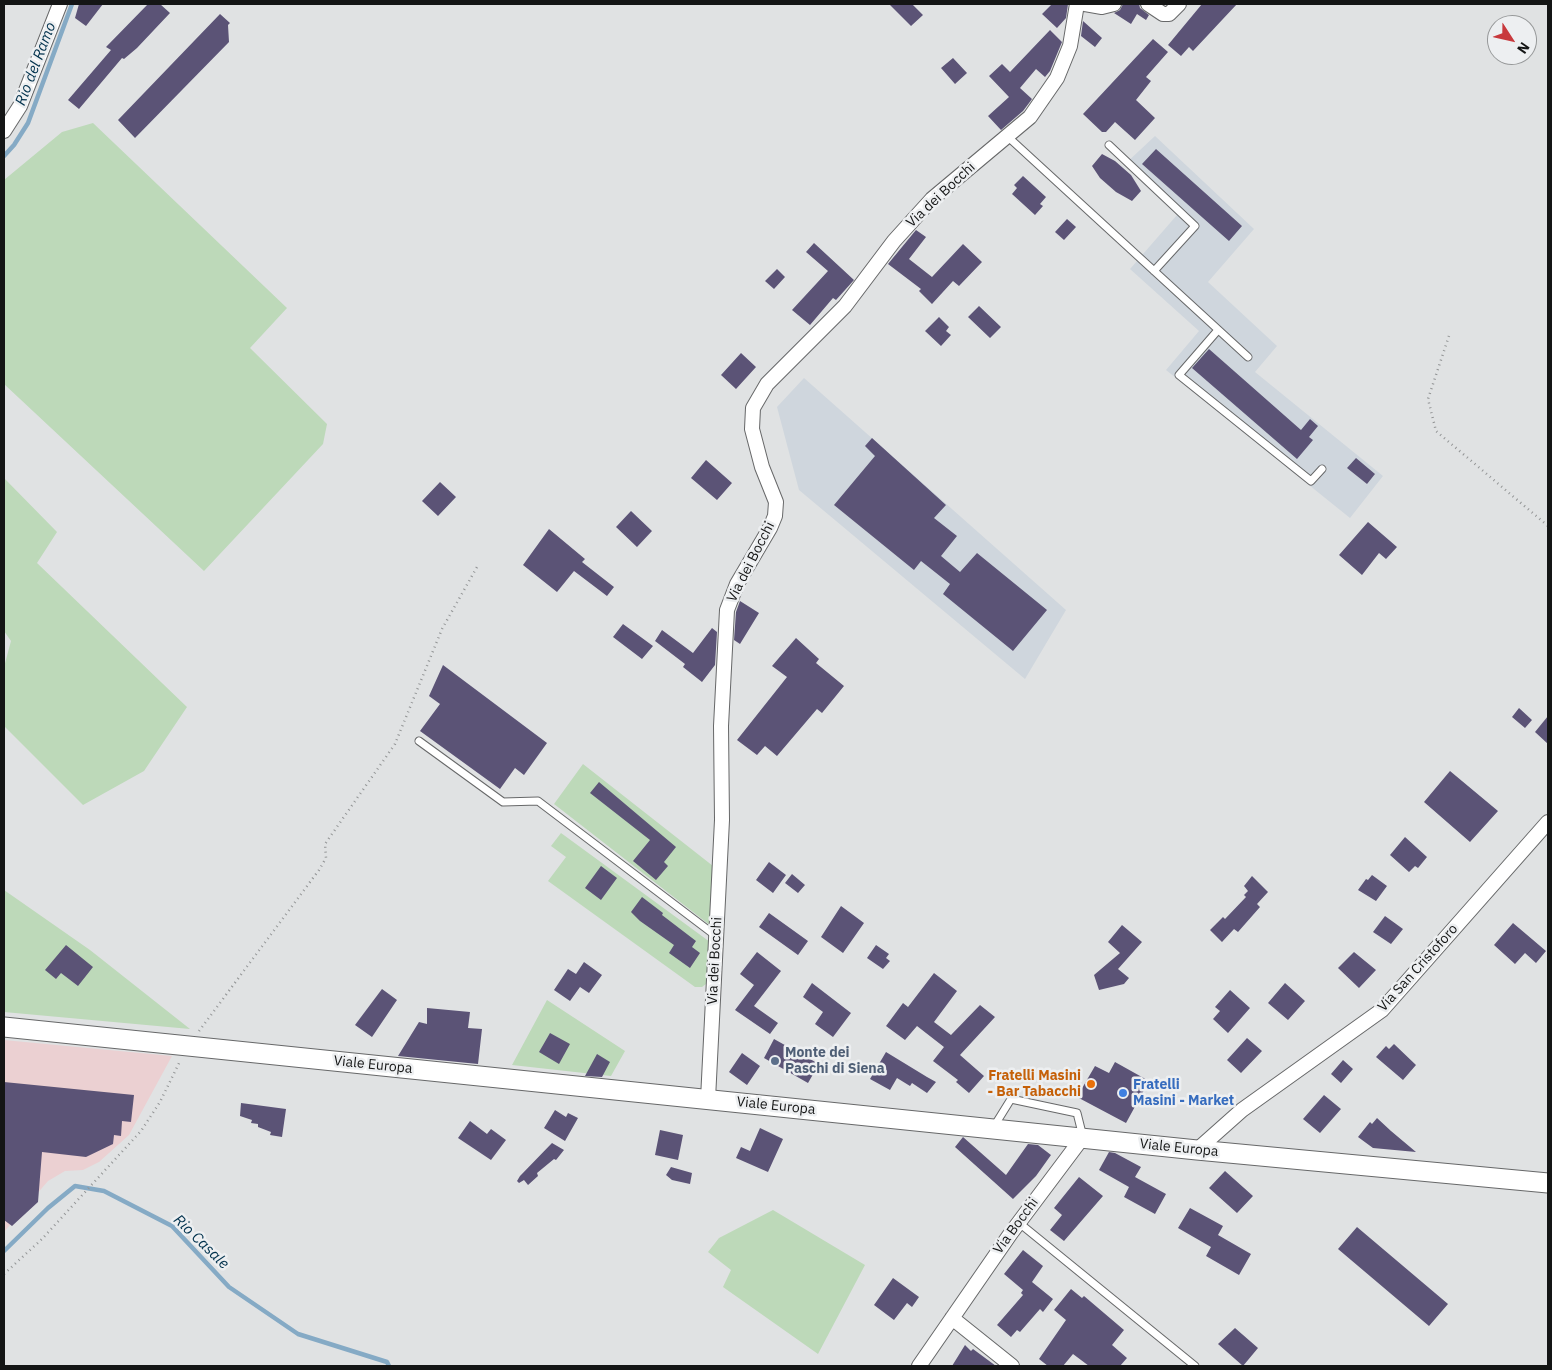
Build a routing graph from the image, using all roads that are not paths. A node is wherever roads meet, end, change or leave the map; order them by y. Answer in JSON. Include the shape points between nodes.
{"nodes":[{"id":1,"x":60,"y":4,"type":"edge"},
{"id":2,"x":1077,"y":4,"type":"edge"},
{"id":3,"x":1085,"y":4,"type":"edge"},
{"id":4,"x":1114,"y":4,"type":"edge"},
{"id":5,"x":1148,"y":4,"type":"edge"},
{"id":6,"x":1179,"y":4,"type":"edge"},
{"id":7,"x":4,"y":131,"type":"edge"},
{"id":8,"x":1007,"y":136,"type":"junction"},
{"id":9,"x":1108,"y":145,"type":"dead end"},
{"id":10,"x":1154,"y":271,"type":"junction"},
{"id":11,"x":1218,"y":330,"type":"junction"},
{"id":12,"x":1248,"y":357,"type":"dead end"},
{"id":13,"x":1322,"y":469,"type":"dead end"},
{"id":14,"x":419,"y":741,"type":"dead end"},
{"id":15,"x":1548,"y":822,"type":"edge"},
{"id":16,"x":716,"y":936,"type":"junction"},
{"id":17,"x":4,"y":1027,"type":"edge"},
{"id":18,"x":708,"y":1098,"type":"junction"},
{"id":19,"x":993,"y":1128,"type":"junction"},
{"id":20,"x":1083,"y":1137,"type":"junction"},
{"id":21,"x":1197,"y":1150,"type":"junction"},
{"id":22,"x":1548,"y":1183,"type":"edge"},
{"id":23,"x":1018,"y":1222,"type":"junction"},
{"id":24,"x":952,"y":1318,"type":"junction"},
{"id":25,"x":919,"y":1366,"type":"edge"},
{"id":26,"x":1012,"y":1366,"type":"edge"},
{"id":27,"x":1195,"y":1366,"type":"edge"}],
"edges":[{"from":1,"to":7,"type":"street","via":[[20,106]]},
{"from":2,"to":8,"type":"street","name":"Via dei Bocchi","via":[[1070,46],[1057,78],[1030,117]]},
{"from":3,"to":4,"type":"street","via":[[1102,7]]},
{"from":5,"to":6,"type":"street","via":[[1163,14],[1168,14]]},
{"from":8,"to":10,"type":"lane"},
{"from":8,"to":16,"type":"street","name":"Via dei Bocchi","via":[[932,199],[894,240],[845,306],[767,384],[753,408],[752,430],[776,502],[770,528],[737,584],[727,610]]},
{"from":9,"to":10,"type":"lane","via":[[1195,226]]},
{"from":10,"to":11,"type":"lane"},
{"from":11,"to":12,"type":"lane"},
{"from":11,"to":13,"type":"lane","via":[[1179,375],[1311,481]]},
{"from":14,"to":16,"type":"lane","via":[[503,802],[538,801]]},
{"from":15,"to":21,"type":"street","name":"Via San Cristoforo","via":[[1382,1010],[1242,1110]]},
{"from":16,"to":18,"type":"street","name":"Via dei Bocchi"},
{"from":17,"to":18,"type":"main road","name":"Viale Europa"},
{"from":18,"to":19,"type":"main road","name":"Viale Europa"},
{"from":19,"to":20,"type":"main road","name":"Viale Europa"},
{"from":19,"to":20,"type":"lane","via":[[1011,1099],[1078,1112]]},
{"from":20,"to":21,"type":"main road","name":"Viale Europa"},
{"from":20,"to":23,"type":"street","name":"Via Bocchi"},
{"from":21,"to":22,"type":"main road","name":"Viale Europa"},
{"from":23,"to":24,"type":"street","name":"Via Bocchi"},
{"from":23,"to":27,"type":"lane"},
{"from":24,"to":25,"type":"street","name":"Via Bocchi"},
{"from":24,"to":26,"type":"street"}]}
